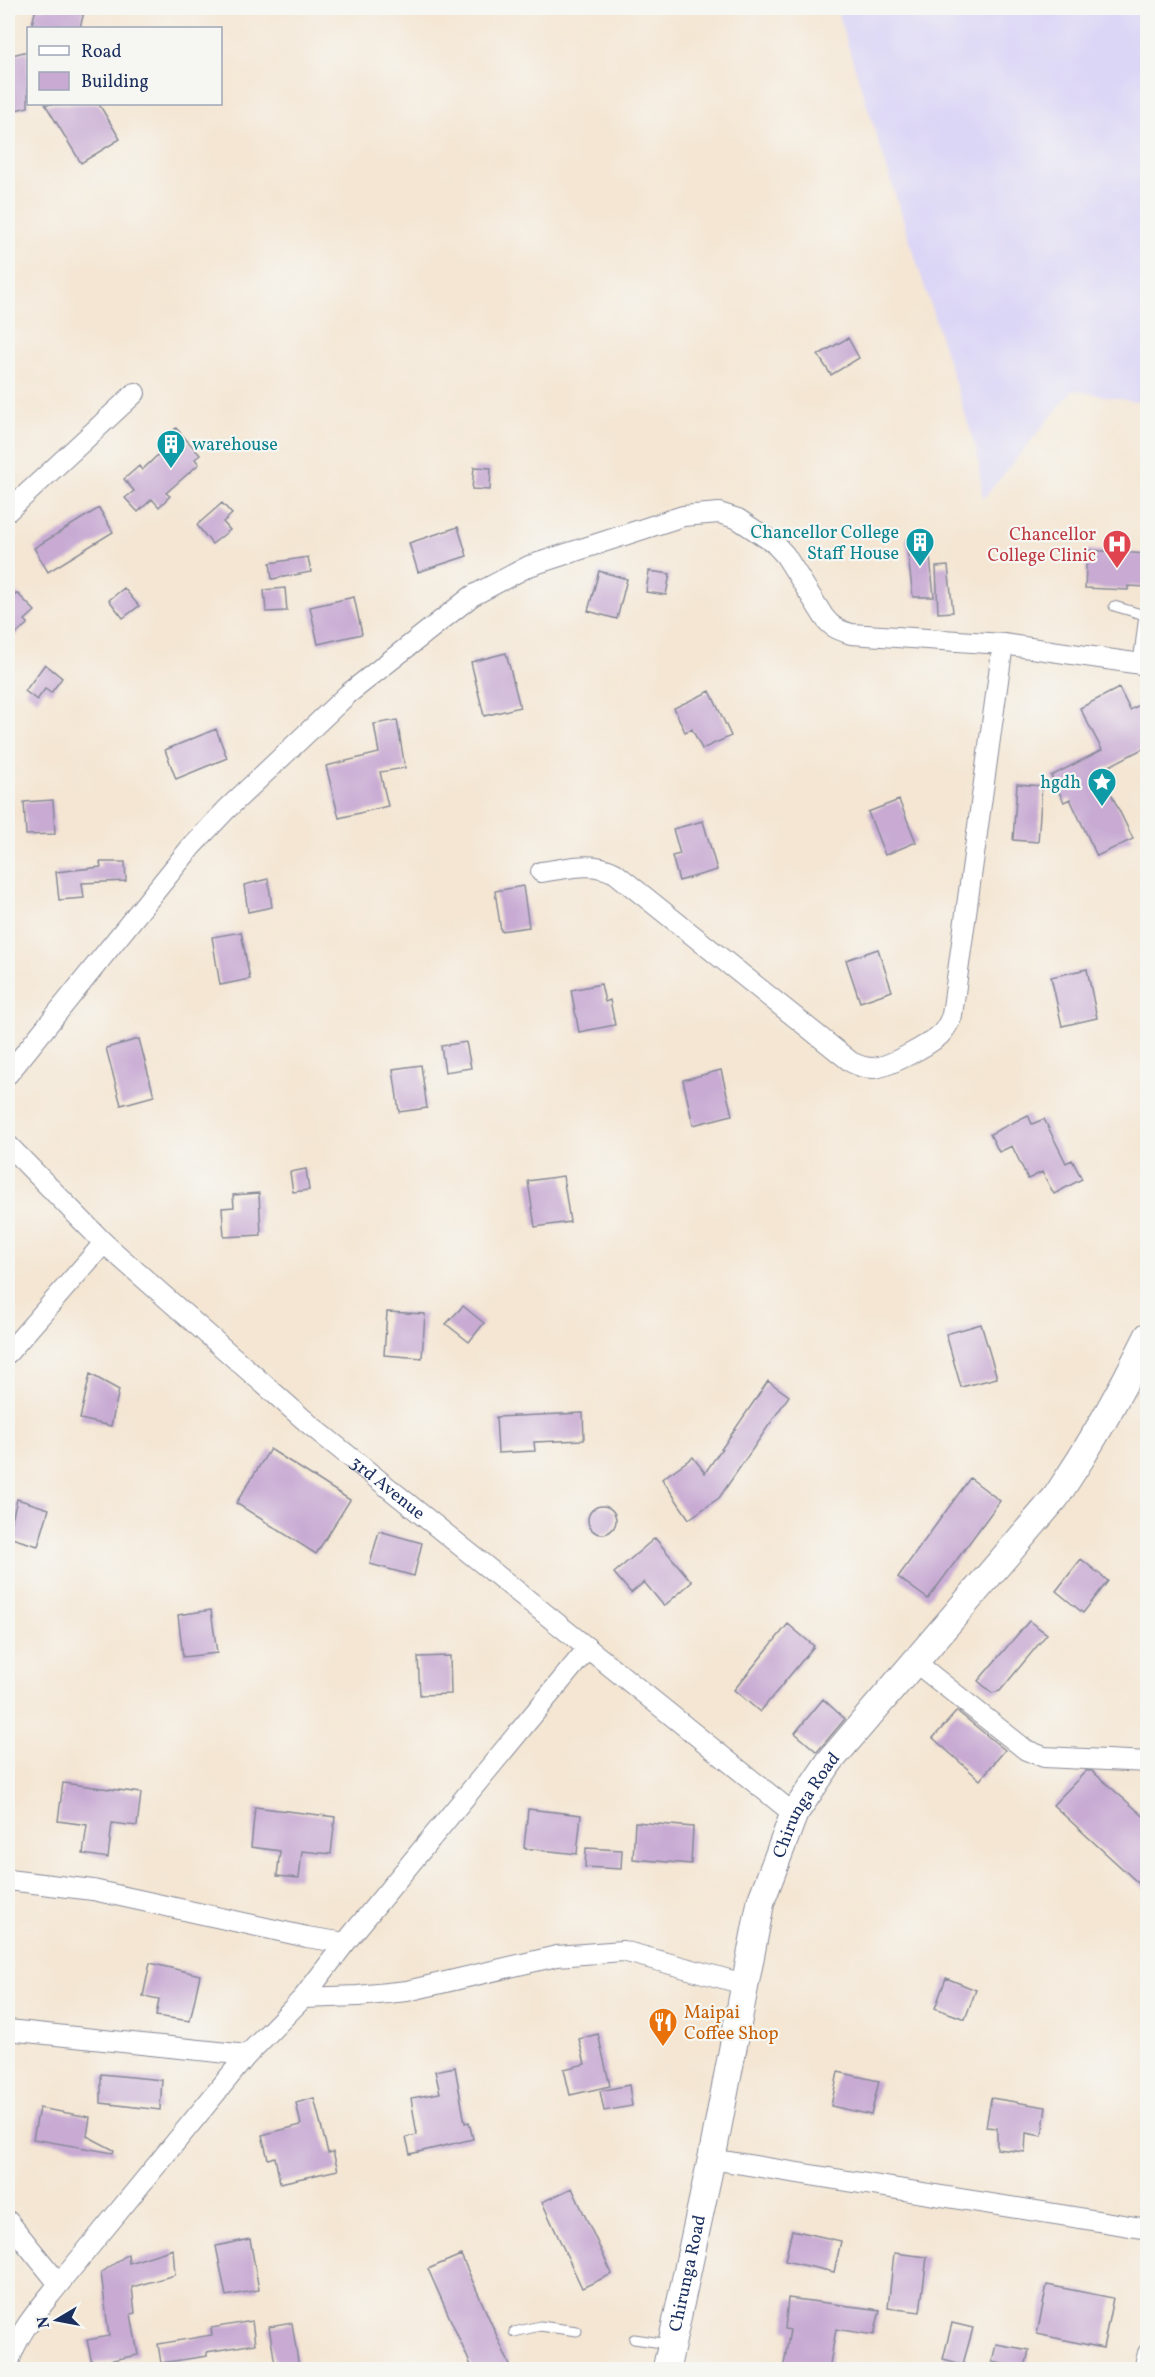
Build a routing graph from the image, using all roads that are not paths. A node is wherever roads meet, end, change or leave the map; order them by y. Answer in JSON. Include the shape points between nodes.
{"nodes":[{"id":1,"x":135,"y":393,"type":"dead end"},
{"id":2,"x":8,"y":511,"type":"edge"},
{"id":3,"x":1114,"y":606,"type":"dead end"},
{"id":4,"x":1146,"y":616,"type":"edge"},
{"id":5,"x":1003,"y":644,"type":"junction"},
{"id":6,"x":1143,"y":664,"type":"edge"},
{"id":7,"x":541,"y":872,"type":"dead end"},
{"id":8,"x":8,"y":1074,"type":"edge"},
{"id":9,"x":8,"y":1145,"type":"edge"},
{"id":10,"x":104,"y":1243,"type":"junction"},
{"id":11,"x":1148,"y":1336,"type":"edge"},
{"id":12,"x":8,"y":1353,"type":"edge"},
{"id":13,"x":588,"y":1648,"type":"junction"},
{"id":14,"x":915,"y":1662,"type":"junction"},
{"id":15,"x":1148,"y":1762,"type":"edge"},
{"id":16,"x":794,"y":1814,"type":"junction"},
{"id":17,"x":8,"y":1880,"type":"edge"},
{"id":18,"x":345,"y":1943,"type":"junction"},
{"id":19,"x":744,"y":1984,"type":"junction"},
{"id":20,"x":303,"y":1998,"type":"junction"},
{"id":21,"x":8,"y":2030,"type":"edge"},
{"id":22,"x":247,"y":2055,"type":"junction"},
{"id":23,"x":711,"y":2159,"type":"junction"},
{"id":24,"x":8,"y":2220,"type":"edge"},
{"id":25,"x":1148,"y":2229,"type":"edge"},
{"id":26,"x":59,"y":2284,"type":"junction"},
{"id":27,"x":577,"y":2331,"type":"dead end"},
{"id":28,"x":514,"y":2332,"type":"dead end"},
{"id":29,"x":634,"y":2339,"type":"dead end"},
{"id":30,"x":1148,"y":2353,"type":"edge"},
{"id":31,"x":669,"y":2357,"type":"edge"},
{"id":32,"x":8,"y":2366,"type":"edge"},
{"id":33,"x":1144,"y":2370,"type":"edge"}],
"edges":[{"from":1,"to":2,"type":"street"},
{"from":3,"to":4,"type":"lane"},
{"from":4,"to":6,"type":"lane"},
{"from":5,"to":6,"type":"street"},
{"from":5,"to":7,"type":"street","via":[[950,1023],[938,1037],[888,1064],[863,1068],[851,1062],[615,873],[591,865]]},
{"from":5,"to":8,"type":"street","via":[[851,633],[830,626],[774,543],[738,519],[719,513],[683,516],[530,566],[472,596],[348,694],[226,810]]},
{"from":9,"to":10,"type":"street","name":"3rd Avenue"},
{"from":10,"to":12,"type":"street"},
{"from":10,"to":13,"type":"street","name":"3rd Avenue","via":[[309,1424]]},
{"from":11,"to":14,"type":"street","name":"Chirunga Road","via":[[1087,1451],[1056,1497]]},
{"from":13,"to":16,"type":"street","name":"3rd Avenue"},
{"from":13,"to":18,"type":"street"},
{"from":14,"to":15,"type":"street","via":[[1026,1750],[1044,1757]]},
{"from":14,"to":16,"type":"street","name":"Chirunga Road","via":[[830,1761]]},
{"from":16,"to":19,"type":"street","name":"Chirunga Road","via":[[761,1901]]},
{"from":17,"to":18,"type":"street","via":[[93,1890]]},
{"from":18,"to":20,"type":"street"},
{"from":19,"to":20,"type":"street","via":[[623,1950],[557,1956],[406,1990]]},
{"from":19,"to":23,"type":"street","name":"Chirunga Road"},
{"from":20,"to":22,"type":"street"},
{"from":21,"to":22,"type":"street"},
{"from":22,"to":26,"type":"street"},
{"from":23,"to":25,"type":"street"},
{"from":23,"to":31,"type":"street","name":"Chirunga Road"},
{"from":24,"to":26,"type":"street"},
{"from":26,"to":32,"type":"street","via":[[30,2320],[12,2350]]},
{"from":27,"to":28,"type":"lane","via":[[540,2326]]},
{"from":29,"to":31,"type":"lane"},
{"from":30,"to":33,"type":"street"}]}
